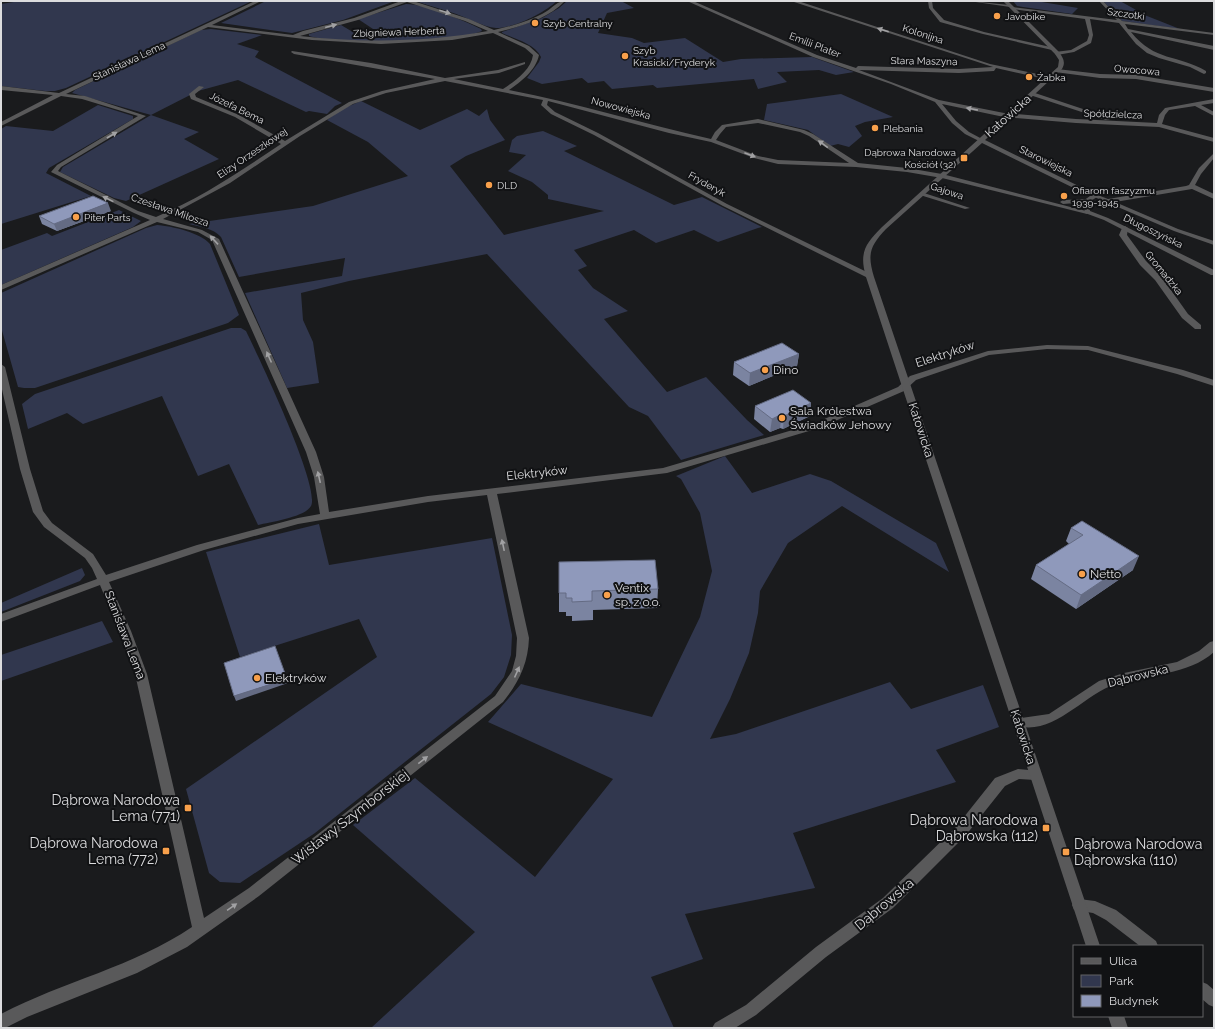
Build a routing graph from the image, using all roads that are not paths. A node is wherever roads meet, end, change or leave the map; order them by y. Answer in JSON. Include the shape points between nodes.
{"nodes":[{"id":1,"x":259,"y":1,"type":"edge"},
{"id":2,"x":406,"y":1,"type":"edge"},
{"id":3,"x":563,"y":1,"type":"edge"},
{"id":4,"x":690,"y":1,"type":"edge"},
{"id":5,"x":793,"y":1,"type":"edge"},
{"id":6,"x":930,"y":1,"type":"edge"},
{"id":7,"x":971,"y":1,"type":"edge"},
{"id":8,"x":1005,"y":1,"type":"edge"},
{"id":9,"x":1101,"y":1,"type":"edge"},
{"id":10,"x":1011,"y":7,"type":"junction"},
{"id":11,"x":1087,"y":17,"type":"junction"},
{"id":12,"x":1120,"y":22,"type":"junction"},
{"id":13,"x":205,"y":25,"type":"junction"},
{"id":14,"x":1127,"y":30,"type":"junction"},
{"id":15,"x":494,"y":32,"type":"junction"},
{"id":16,"x":1214,"y":34,"type":"edge"},
{"id":17,"x":294,"y":38,"type":"junction"},
{"id":18,"x":1052,"y":48,"type":"junction"},
{"id":19,"x":1214,"y":48,"type":"edge"},
{"id":20,"x":294,"y":52,"type":"dead end"},
{"id":21,"x":1057,"y":53,"type":"junction"},
{"id":22,"x":523,"y":63,"type":"dead end"},
{"id":23,"x":848,"y":68,"type":"junction"},
{"id":24,"x":1000,"y":68,"type":"junction"},
{"id":25,"x":1057,"y":71,"type":"junction"},
{"id":26,"x":1204,"y":72,"type":"dead end"},
{"id":27,"x":1050,"y":78,"type":"junction"},
{"id":28,"x":442,"y":79,"type":"junction"},
{"id":29,"x":201,"y":87,"type":"dead end"},
{"id":30,"x":1,"y":88,"type":"edge"},
{"id":31,"x":1212,"y":89,"type":"edge"},
{"id":32,"x":504,"y":91,"type":"junction"},
{"id":33,"x":59,"y":94,"type":"junction"},
{"id":34,"x":1032,"y":94,"type":"junction"},
{"id":35,"x":546,"y":99,"type":"junction"},
{"id":36,"x":937,"y":101,"type":"junction"},
{"id":37,"x":1213,"y":101,"type":"edge"},
{"id":38,"x":1195,"y":104,"type":"junction"},
{"id":39,"x":1214,"y":114,"type":"edge"},
{"id":40,"x":1009,"y":115,"type":"junction"},
{"id":41,"x":1116,"y":122,"type":"junction"},
{"id":42,"x":1,"y":124,"type":"edge"},
{"id":43,"x":1159,"y":125,"type":"junction"},
{"id":44,"x":713,"y":140,"type":"junction"},
{"id":45,"x":981,"y":140,"type":"junction"},
{"id":46,"x":1214,"y":140,"type":"edge"},
{"id":47,"x":286,"y":144,"type":"junction"},
{"id":48,"x":1214,"y":155,"type":"edge"},
{"id":49,"x":856,"y":165,"type":"junction"},
{"id":50,"x":942,"y":176,"type":"junction"},
{"id":51,"x":1192,"y":186,"type":"junction"},
{"id":52,"x":922,"y":194,"type":"junction"},
{"id":53,"x":1096,"y":196,"type":"junction"},
{"id":54,"x":1214,"y":197,"type":"edge"},
{"id":55,"x":1086,"y":201,"type":"junction"},
{"id":56,"x":1107,"y":201,"type":"junction"},
{"id":57,"x":1051,"y":203,"type":"junction"},
{"id":58,"x":967,"y":208,"type":"dead end"},
{"id":59,"x":1087,"y":212,"type":"junction"},
{"id":60,"x":157,"y":220,"type":"junction"},
{"id":61,"x":1125,"y":228,"type":"junction"},
{"id":62,"x":1214,"y":243,"type":"edge"},
{"id":63,"x":1214,"y":273,"type":"edge"},
{"id":64,"x":870,"y":276,"type":"junction"},
{"id":65,"x":1,"y":288,"type":"edge"},
{"id":66,"x":1198,"y":327,"type":"dead end"},
{"id":67,"x":1,"y":367,"type":"edge"},
{"id":68,"x":1214,"y":383,"type":"edge"},
{"id":69,"x":906,"y":384,"type":"junction"},
{"id":70,"x":491,"y":491,"type":"junction"},
{"id":71,"x":325,"y":516,"type":"junction"},
{"id":72,"x":104,"y":580,"type":"junction"},
{"id":73,"x":1,"y":618,"type":"edge"},
{"id":74,"x":1214,"y":646,"type":"edge"},
{"id":75,"x":1018,"y":722,"type":"junction"},
{"id":76,"x":1035,"y":775,"type":"junction"},
{"id":77,"x":1079,"y":904,"type":"junction"},
{"id":78,"x":200,"y":930,"type":"junction"},
{"id":79,"x":1093,"y":945,"type":"edge"},
{"id":80,"x":1150,"y":945,"type":"edge"},
{"id":81,"x":1203,"y":990,"type":"edge"},
{"id":82,"x":1214,"y":1000,"type":"edge"},
{"id":83,"x":1116,"y":1017,"type":"edge"},
{"id":84,"x":1,"y":1022,"type":"edge"},
{"id":85,"x":720,"y":1028,"type":"edge"},
{"id":86,"x":1120,"y":1028,"type":"edge"}],
"edges":[{"from":1,"to":13,"type":"street","name":"Stanisława Lema"},
{"from":2,"to":15,"type":"street","one_way":true,"via":[[447,13]]},
{"from":17,"to":2,"type":"street","one_way":true,"via":[[305,32],[351,20]]},
{"from":3,"to":15,"type":"street","name":"Zbigniewa Herberta","via":[[550,12],[537,18]]},
{"from":4,"to":23,"type":"street","name":"Emilii Plater"},
{"from":24,"to":5,"type":"street","name":"Kolonijna","one_way":true},
{"from":6,"to":18,"type":"street","via":[[933,13],[946,23]]},
{"from":7,"to":10,"type":"street","name":"Szczotki"},
{"from":8,"to":10,"type":"street"},
{"from":9,"to":12,"type":"street"},
{"from":10,"to":11,"type":"street","name":"Szczotki"},
{"from":10,"to":18,"type":"street"},
{"from":11,"to":12,"type":"street","name":"Szczotki"},
{"from":11,"to":21,"type":"street","via":[[1091,35],[1089,42],[1072,52]]},
{"from":12,"to":14,"type":"street"},
{"from":12,"to":16,"type":"street","name":"Szczotki"},
{"from":13,"to":17,"type":"street","name":"Zbigniewa Herberta"},
{"from":13,"to":33,"type":"street","name":"Stanisława Lema"},
{"from":14,"to":19,"type":"street"},
{"from":14,"to":26,"type":"street","via":[[1135,42],[1154,55],[1196,66]]},
{"from":15,"to":17,"type":"street","name":"Zbigniewa Herberta","via":[[447,40],[390,44]]},
{"from":15,"to":32,"type":"street","via":[[527,47],[536,55],[535,62],[524,76]]},
{"from":18,"to":21,"type":"street"},
{"from":20,"to":28,"type":"street","name":"Nowowiejska"},
{"from":21,"to":25,"type":"street","via":[[1062,62]]},
{"from":22,"to":28,"type":"street","name":"Elizy Orzeszkowej","via":[[499,71]]},
{"from":23,"to":24,"type":"street","name":"Stara Maszyna","via":[[959,71]]},
{"from":23,"to":36,"type":"street","name":"Emilii Plater"},
{"from":24,"to":27,"type":"street","name":"Kolonijna"},
{"from":25,"to":27,"type":"street","name":"Katowicka"},
{"from":25,"to":31,"type":"street","name":"Owocowa","via":[[1136,78]]},
{"from":27,"to":34,"type":"street","name":"Katowicka"},
{"from":28,"to":32,"type":"street","name":"Nowowiejska"},
{"from":28,"to":47,"type":"street","name":"Elizy Orzeszkowej","via":[[384,92],[351,103]]},
{"from":29,"to":47,"type":"street","name":"Józefa Bema","via":[[192,94],[193,98],[237,116]]},
{"from":30,"to":33,"type":"street","name":"Czesława Miłosza"},
{"from":31,"to":37,"type":"street"},
{"from":32,"to":35,"type":"street","name":"Nowowiejska"},
{"from":33,"to":42,"type":"street","name":"Stanisława Lema"},
{"from":60,"to":33,"type":"street","name":"Czesława Miłosza","one_way":true,"via":[[57,174],[54,170],[143,116],[93,100]]},
{"from":34,"to":40,"type":"street","name":"Katowicka"},
{"from":34,"to":41,"type":"street"},
{"from":35,"to":44,"type":"street","name":"Nowowiejska","via":[[671,132]]},
{"from":35,"to":64,"type":"street","name":"Fryderyk","via":[[544,105],[553,113],[725,205]]},
{"from":40,"to":36,"type":"street","name":"Emilii Plater","one_way":true},
{"from":36,"to":45,"type":"street","name":"Emilii Plater","via":[[954,122]]},
{"from":37,"to":38,"type":"street"},
{"from":38,"to":39,"type":"street"},
{"from":38,"to":43,"type":"street","via":[[1167,109]]},
{"from":40,"to":41,"type":"street","name":"Spółdzielcza","via":[[1076,122]]},
{"from":40,"to":45,"type":"street","name":"Katowicka"},
{"from":41,"to":43,"type":"street","name":"Spółdzielcza"},
{"from":43,"to":46,"type":"street","name":"Spółdzielcza"},
{"from":44,"to":49,"type":"street","name":"Nowowiejska","one_way":true,"via":[[756,157],[778,162]]},
{"from":49,"to":44,"type":"street","one_way":true,"via":[[811,135],[758,121],[724,126]]},
{"from":45,"to":50,"type":"street","name":"Katowicka"},
{"from":45,"to":53,"type":"street","name":"Starowiejska"},
{"from":47,"to":60,"type":"street","name":"Elizy Orzeszkowej","via":[[228,182]]},
{"from":48,"to":51,"type":"street","via":[[1193,180]]},
{"from":49,"to":50,"type":"street","name":"Nowowiejska"},
{"from":50,"to":52,"type":"street","name":"Katowicka"},
{"from":50,"to":57,"type":"street","name":"Długoszyńska"},
{"from":51,"to":54,"type":"street"},
{"from":51,"to":56,"type":"street"},
{"from":52,"to":58,"type":"street","name":"Gajowa"},
{"from":52,"to":64,"type":"street","name":"Katowicka","via":[[868,246],[866,256]]},
{"from":53,"to":55,"type":"street"},
{"from":53,"to":56,"type":"street","name":"Starowiejska"},
{"from":55,"to":57,"type":"street"},
{"from":55,"to":59,"type":"street"},
{"from":56,"to":62,"type":"street","name":"Starowiejska"},
{"from":57,"to":59,"type":"street","name":"Długoszyńska"},
{"from":59,"to":61,"type":"street","name":"Długoszyńska"},
{"from":60,"to":65,"type":"street","name":"Elizy Orzeszkowej"},
{"from":71,"to":60,"type":"street","name":"Czesława Miłosza","one_way":true,"via":[[319,477],[311,452],[218,243],[200,231]]},
{"from":61,"to":63,"type":"street","name":"Długoszyńska"},
{"from":61,"to":66,"type":"street","name":"Gromadzka","via":[[1123,235],[1134,252],[1158,278],[1185,316]]},
{"from":64,"to":69,"type":"street","name":"Katowicka"},
{"from":67,"to":72,"type":"street","name":"Stanisława Lema","via":[[38,512],[56,533],[89,556]]},
{"from":68,"to":69,"type":"street","name":"Elektryków","via":[[1088,348],[1070,347],[1018,349],[988,354],[913,378]]},
{"from":69,"to":70,"type":"street","name":"Elektryków","via":[[901,390],[816,426],[664,471]]},
{"from":69,"to":75,"type":"street","name":"Katowicka"},
{"from":70,"to":71,"type":"street","name":"Elektryków"},
{"from":78,"to":70,"type":"street","name":"Wisławy Szymborskiej","one_way":true,"via":[[254,892],[480,716],[508,688],[521,663],[524,638]]},
{"from":71,"to":72,"type":"street","name":"Elektryków","via":[[201,547]]},
{"from":72,"to":73,"type":"street","name":"Elektryków"},
{"from":72,"to":78,"type":"street","name":"Stanisława Lema","via":[[141,674]]},
{"from":74,"to":75,"type":"street","name":"Dąbrowska","via":[[1193,661],[1174,668],[1112,681],[1046,720]]},
{"from":75,"to":76,"type":"street","name":"Katowicka"},
{"from":76,"to":77,"type":"street","name":"Katowicka"},
{"from":76,"to":85,"type":"street","name":"Dąbrowska","via":[[1018,774],[1000,782],[961,831],[888,903],[821,952],[751,1010]]},
{"from":77,"to":79,"type":"street","name":"Katowicka"},
{"from":77,"to":80,"type":"street","via":[[1095,907],[1111,915]]},
{"from":78,"to":84,"type":"street","name":"Wisławy Szymborskiej","via":[[160,955],[132,968],[22,1011]]},
{"from":81,"to":82,"type":"street"},
{"from":83,"to":86,"type":"street"}]}
